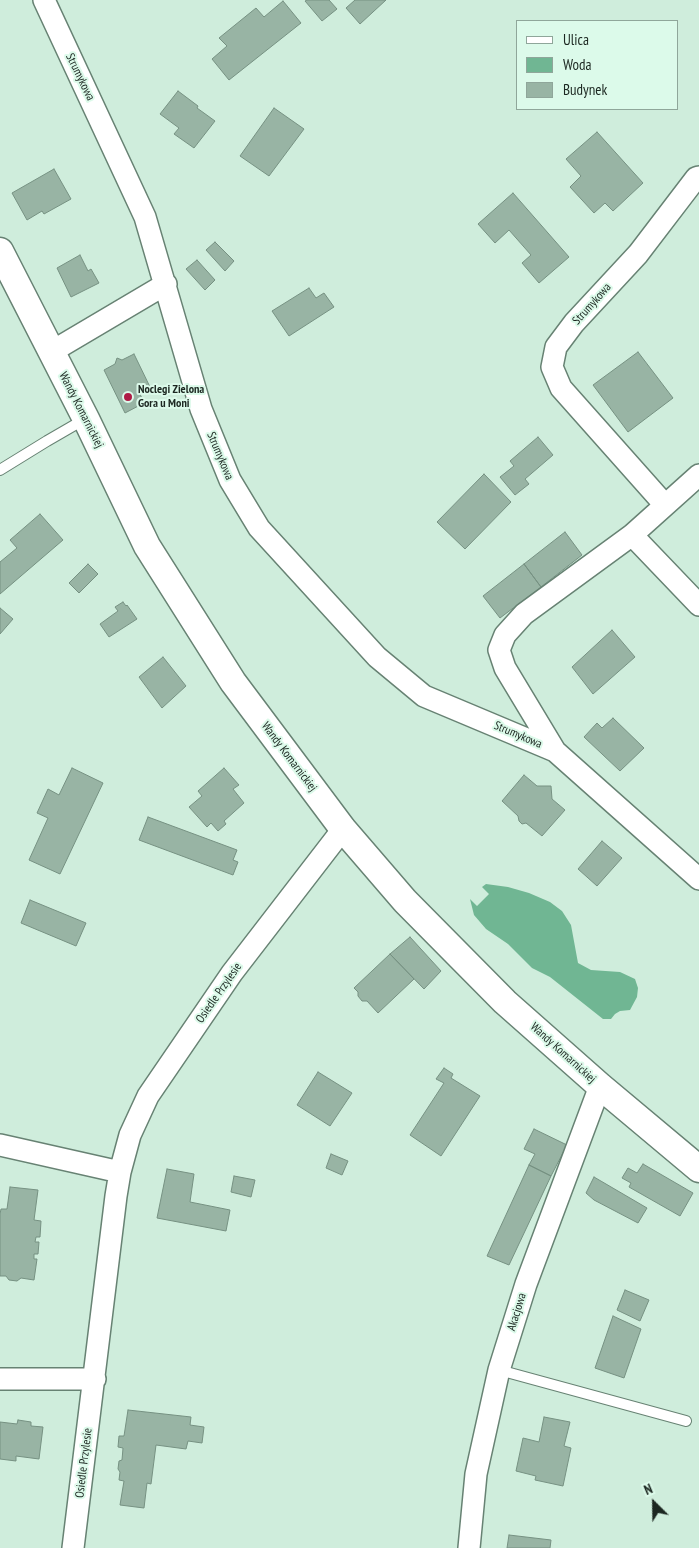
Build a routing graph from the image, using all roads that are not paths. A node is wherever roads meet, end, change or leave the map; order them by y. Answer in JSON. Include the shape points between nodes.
{"nodes":[{"id":1,"x":44,"y":0,"type":"edge"},
{"id":2,"x":699,"y":177,"type":"edge"},
{"id":3,"x":0,"y":251,"type":"edge"},
{"id":4,"x":166,"y":284,"type":"junction"},
{"id":5,"x":52,"y":352,"type":"junction"},
{"id":6,"x":86,"y":419,"type":"junction"},
{"id":7,"x":0,"y":470,"type":"edge"},
{"id":8,"x":699,"y":474,"type":"edge"},
{"id":9,"x":666,"y":505,"type":"junction"},
{"id":10,"x":632,"y":535,"type":"junction"},
{"id":11,"x":699,"y":605,"type":"edge"},
{"id":12,"x":556,"y":751,"type":"junction"},
{"id":13,"x":343,"y":829,"type":"junction"},
{"id":14,"x":699,"y":879,"type":"edge"},
{"id":15,"x":600,"y":1086,"type":"junction"},
{"id":16,"x":0,"y":1145,"type":"edge"},
{"id":17,"x":699,"y":1169,"type":"edge"},
{"id":18,"x":120,"y":1172,"type":"junction"},
{"id":19,"x":498,"y":1370,"type":"junction"},
{"id":20,"x":0,"y":1379,"type":"edge"},
{"id":21,"x":95,"y":1379,"type":"junction"},
{"id":22,"x":686,"y":1421,"type":"dead end"},
{"id":23,"x":73,"y":1548,"type":"edge"},
{"id":24,"x":469,"y":1548,"type":"edge"}],
"edges":[{"from":1,"to":4,"type":"street","name":"Strumykowa","via":[[145,216]]},
{"from":2,"to":9,"type":"street","name":"Strumykowa","via":[[638,254],[574,323],[556,348],[552,366],[561,388]]},
{"from":3,"to":5,"type":"street","name":"Wandy Komarnickiej"},
{"from":4,"to":5,"type":"street"},
{"from":4,"to":12,"type":"street","name":"Strumykowa","via":[[201,410],[230,480],[259,528],[377,657],[424,696]]},
{"from":5,"to":6,"type":"street","name":"Wandy Komarnickiej"},
{"from":6,"to":7,"type":"lane"},
{"from":6,"to":13,"type":"street","name":"Wandy Komarnickiej","via":[[147,546],[233,682]]},
{"from":8,"to":9,"type":"street","name":"Strumykowa"},
{"from":9,"to":10,"type":"street","name":"Strumykowa"},
{"from":10,"to":11,"type":"street"},
{"from":10,"to":12,"type":"street","name":"Strumykowa","via":[[524,614],[505,635],[499,650],[505,668]]},
{"from":12,"to":14,"type":"street","name":"Strumykowa"},
{"from":13,"to":15,"type":"street","name":"Wandy Komarnickiej","via":[[405,900],[505,1002]]},
{"from":13,"to":18,"type":"street","name":"Osiedle Przylesie","via":[[232,973],[148,1096],[130,1135]]},
{"from":15,"to":17,"type":"street","name":"Wandy Komarnickiej"},
{"from":15,"to":19,"type":"street","name":"Akacjowa","via":[[526,1284]]},
{"from":16,"to":18,"type":"street"},
{"from":18,"to":21,"type":"street","name":"Osiedle Przylesie"},
{"from":19,"to":22,"type":"lane"},
{"from":19,"to":24,"type":"street","name":"Akacjowa","via":[[476,1474]]},
{"from":20,"to":21,"type":"street"},
{"from":21,"to":23,"type":"street","name":"Osiedle Przylesie"}]}
